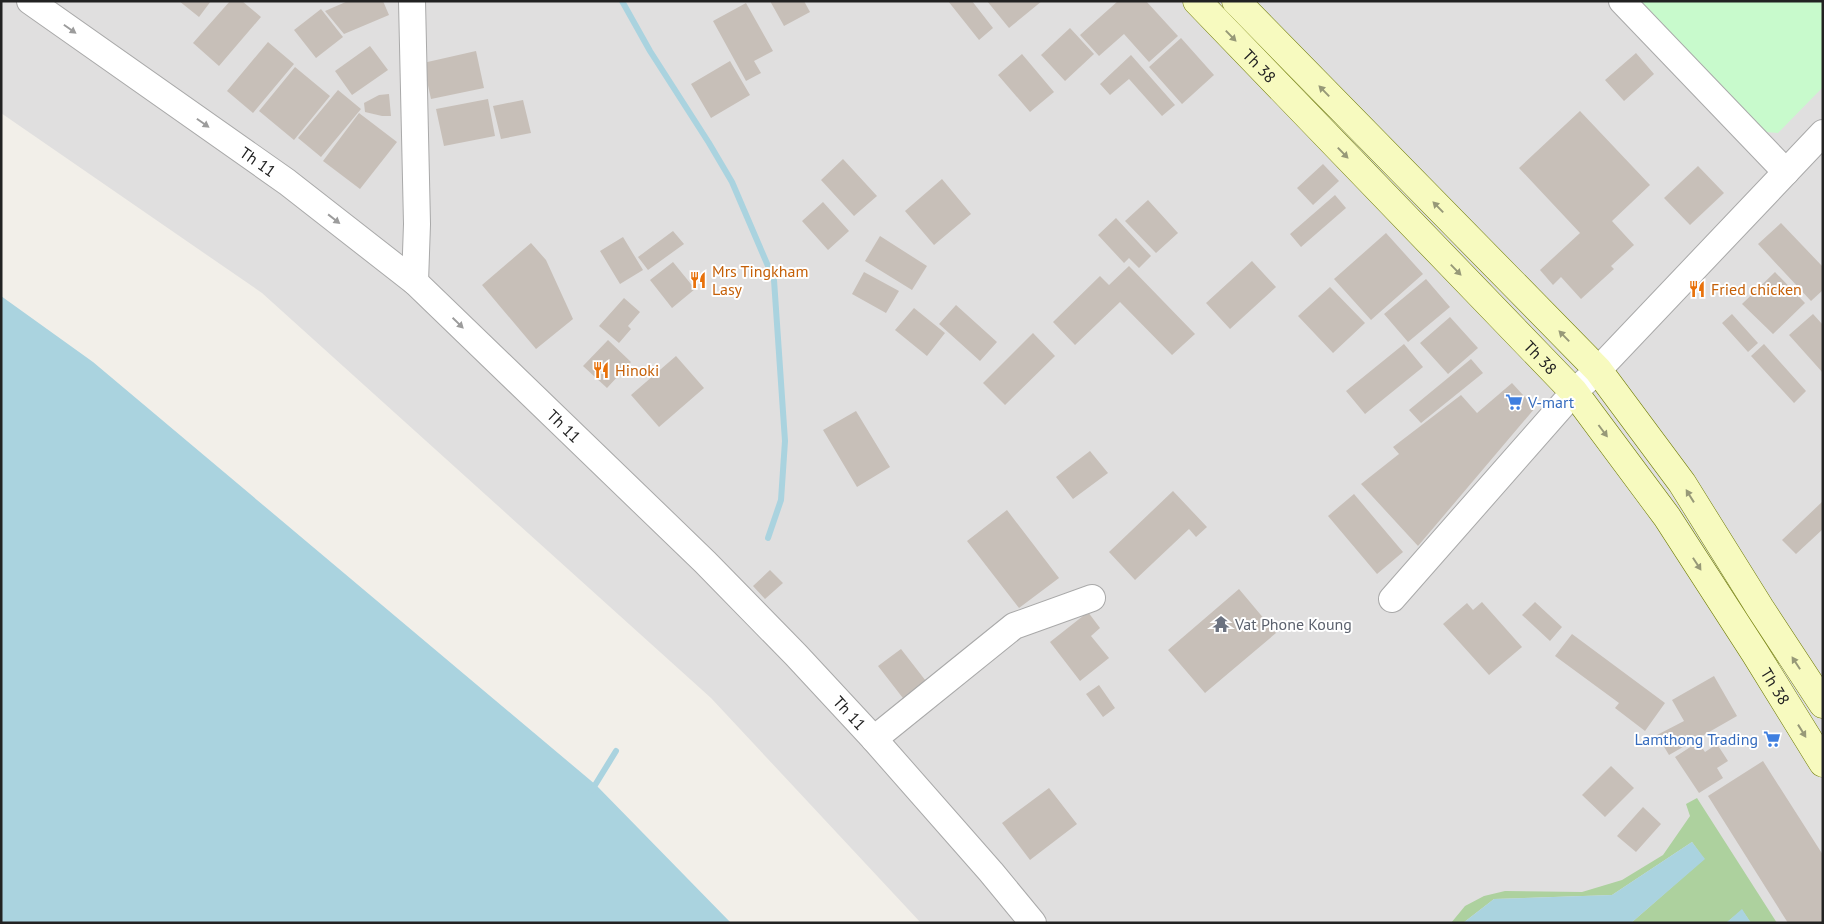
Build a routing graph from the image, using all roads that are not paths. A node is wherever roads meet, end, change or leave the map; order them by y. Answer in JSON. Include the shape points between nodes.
{"nodes":[{"id":1,"x":30,"y":1,"type":"edge"},
{"id":2,"x":412,"y":1,"type":"edge"},
{"id":3,"x":1196,"y":1,"type":"edge"},
{"id":4,"x":1236,"y":1,"type":"edge"},
{"id":5,"x":1622,"y":1,"type":"edge"},
{"id":6,"x":1823,"y":133,"type":"edge"},
{"id":7,"x":1786,"y":172,"type":"junction"},
{"id":8,"x":415,"y":282,"type":"junction"},
{"id":9,"x":1598,"y":370,"type":"junction"},
{"id":10,"x":1574,"y":392,"type":"junction"},
{"id":11,"x":1092,"y":598,"type":"dead end"},
{"id":12,"x":1392,"y":599,"type":"dead end"},
{"id":13,"x":1823,"y":704,"type":"edge"},
{"id":14,"x":874,"y":739,"type":"junction"},
{"id":15,"x":1823,"y":763,"type":"edge"},
{"id":16,"x":1033,"y":923,"type":"edge"}],
"edges":[{"from":1,"to":8,"type":"street","name":"Th 11","one_way":true,"via":[[287,182]]},
{"from":2,"to":8,"type":"street","via":[[417,224]]},
{"from":3,"to":10,"type":"street","name":"Th 38","one_way":true},
{"from":9,"to":4,"type":"street","name":"Th 38","one_way":true},
{"from":5,"to":7,"type":"street"},
{"from":6,"to":7,"type":"street"},
{"from":7,"to":9,"type":"street"},
{"from":8,"to":14,"type":"street","name":"Th 11","one_way":true,"via":[[705,562]]},
{"from":9,"to":10,"type":"street"},
{"from":13,"to":9,"type":"street","name":"Th 38","one_way":true,"via":[[1682,483]]},
{"from":10,"to":12,"type":"street"},
{"from":10,"to":15,"type":"street","name":"Th 38","one_way":true,"via":[[1666,517]]},
{"from":11,"to":14,"type":"street","via":[[1014,626]]},
{"from":14,"to":16,"type":"street","name":"Th 11"}]}
